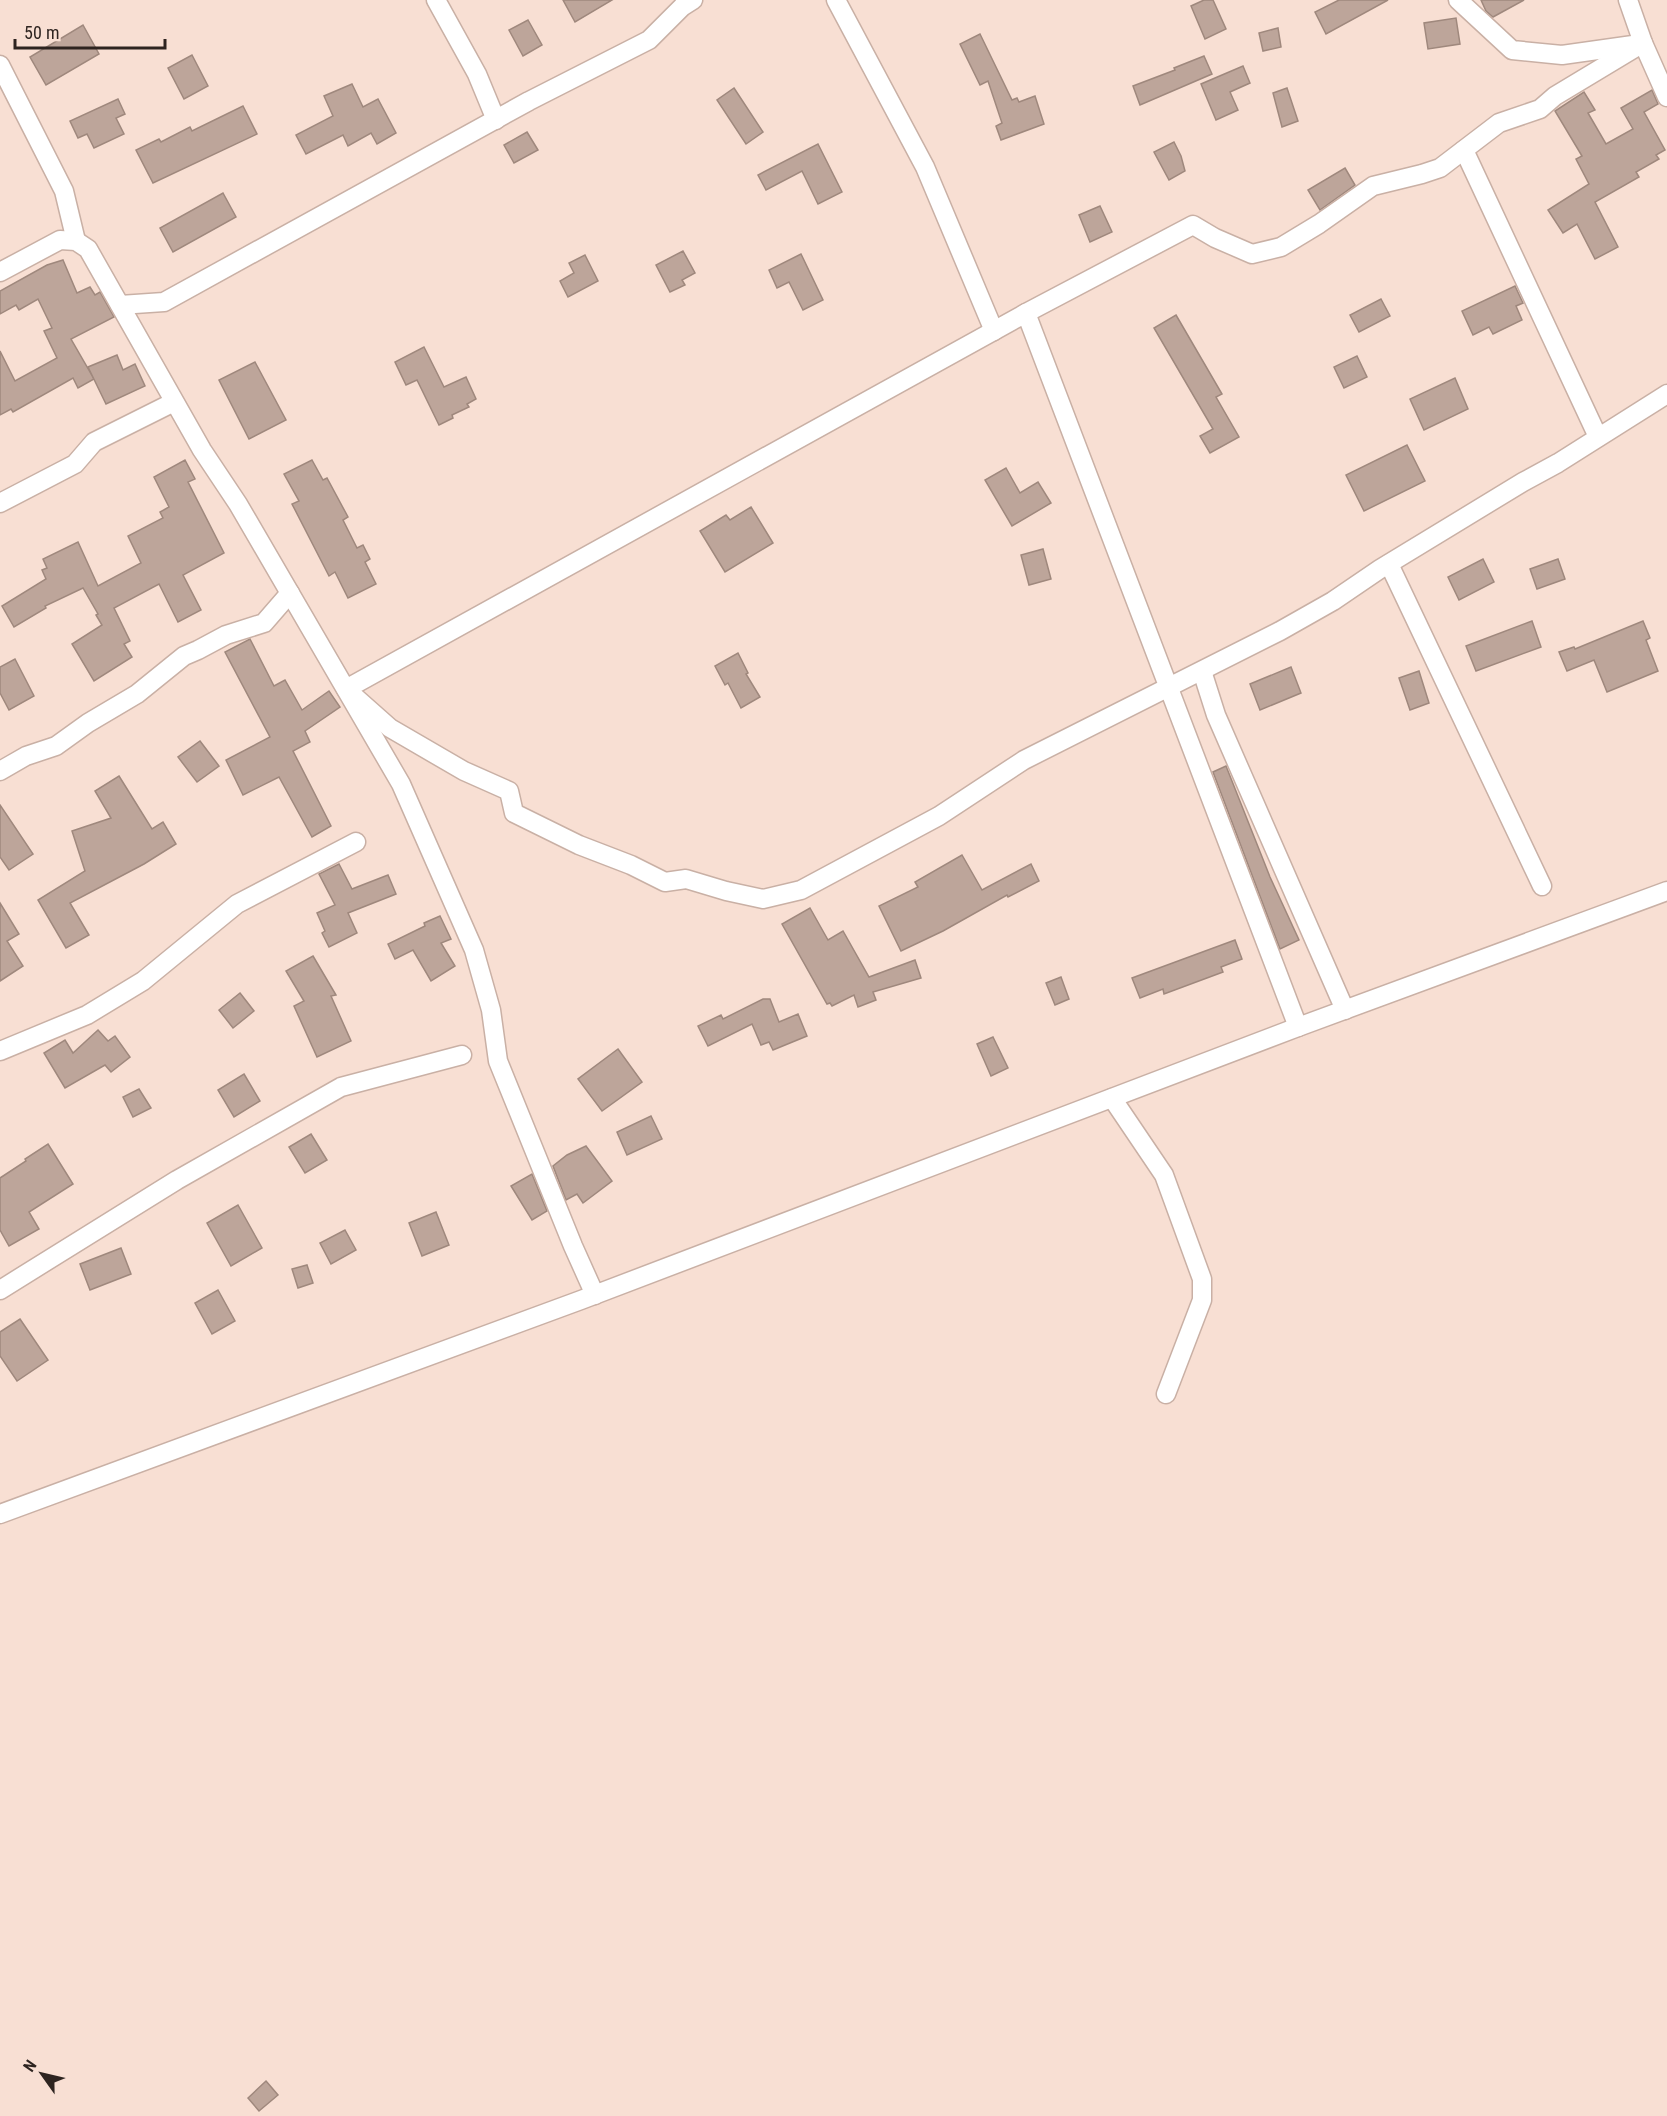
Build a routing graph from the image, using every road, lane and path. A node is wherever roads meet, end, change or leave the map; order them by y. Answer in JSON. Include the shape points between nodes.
{"nodes":[{"id":1,"x":436,"y":0,"type":"edge"},
{"id":2,"x":693,"y":0,"type":"edge"},
{"id":3,"x":836,"y":0,"type":"edge"},
{"id":4,"x":1458,"y":0,"type":"edge"},
{"id":5,"x":1628,"y":0,"type":"edge"},
{"id":6,"x":1643,"y":43,"type":"junction"},
{"id":7,"x":0,"y":64,"type":"edge"},
{"id":8,"x":1667,"y":97,"type":"edge"},
{"id":9,"x":496,"y":120,"type":"junction"},
{"id":10,"x":1464,"y":150,"type":"junction"},
{"id":11,"x":76,"y":241,"type":"junction"},
{"id":12,"x":0,"y":272,"type":"edge"},
{"id":13,"x":120,"y":305,"type":"junction"},
{"id":14,"x":1026,"y":313,"type":"junction"},
{"id":15,"x":994,"y":331,"type":"junction"},
{"id":16,"x":1667,"y":394,"type":"edge"},
{"id":17,"x":174,"y":402,"type":"junction"},
{"id":18,"x":1598,"y":437,"type":"junction"},
{"id":19,"x":0,"y":503,"type":"edge"},
{"id":20,"x":1389,"y":564,"type":"junction"},
{"id":21,"x":290,"y":593,"type":"junction"},
{"id":22,"x":1202,"y":671,"type":"junction"},
{"id":23,"x":1168,"y":687,"type":"junction"},
{"id":24,"x":346,"y":689,"type":"junction"},
{"id":25,"x":0,"y":771,"type":"edge"},
{"id":26,"x":356,"y":842,"type":"dead end"},
{"id":27,"x":1542,"y":886,"type":"dead end"},
{"id":28,"x":1667,"y":891,"type":"edge"},
{"id":29,"x":1346,"y":1010,"type":"junction"},
{"id":30,"x":1298,"y":1027,"type":"junction"},
{"id":31,"x":0,"y":1051,"type":"edge"},
{"id":32,"x":462,"y":1055,"type":"dead end"},
{"id":33,"x":1113,"y":1098,"type":"junction"},
{"id":34,"x":0,"y":1290,"type":"edge"},
{"id":35,"x":594,"y":1295,"type":"junction"},
{"id":36,"x":1166,"y":1394,"type":"dead end"},
{"id":37,"x":0,"y":1514,"type":"edge"}],
"edges":[{"from":1,"to":9,"type":"street","via":[[477,74]]},
{"from":2,"to":9,"type":"street","via":[[649,40]]},
{"from":3,"to":15,"type":"street","via":[[925,167]]},
{"from":4,"to":6,"type":"street","via":[[1512,50],[1562,56]]},
{"from":5,"to":6,"type":"street"},
{"from":6,"to":8,"type":"street"},
{"from":6,"to":10,"type":"street","via":[[1540,109],[1499,123]]},
{"from":7,"to":11,"type":"street","via":[[64,191]]},
{"from":9,"to":13,"type":"street","via":[[164,302]]},
{"from":10,"to":14,"type":"street","via":[[1440,168],[1373,186],[1281,247],[1252,254],[1193,225]]},
{"from":10,"to":18,"type":"street"},
{"from":11,"to":12,"type":"street","via":[[60,240]]},
{"from":11,"to":13,"type":"street","via":[[88,249]]},
{"from":13,"to":17,"type":"street"},
{"from":14,"to":15,"type":"street"},
{"from":14,"to":23,"type":"street"},
{"from":15,"to":24,"type":"street"},
{"from":16,"to":18,"type":"street"},
{"from":17,"to":19,"type":"street","via":[[94,442],[75,464]]},
{"from":17,"to":21,"type":"street"},
{"from":18,"to":20,"type":"street"},
{"from":20,"to":22,"type":"street","via":[[1333,601]]},
{"from":20,"to":27,"type":"street"},
{"from":21,"to":24,"type":"street"},
{"from":21,"to":25,"type":"street","via":[[264,623],[226,635],[184,656],[137,694],[56,746],[26,756]]},
{"from":22,"to":23,"type":"street"},
{"from":22,"to":29,"type":"street","via":[[1216,715]]},
{"from":23,"to":24,"type":"street","via":[[1024,760],[939,816],[801,890],[763,899],[686,879],[666,882],[537,825],[514,813],[509,791],[464,771],[390,728]]},
{"from":23,"to":30,"type":"street"},
{"from":24,"to":35,"type":"street","via":[[401,784],[474,950],[491,1010],[498,1061]]},
{"from":26,"to":31,"type":"street","via":[[237,904],[143,981],[87,1015]]},
{"from":28,"to":29,"type":"street"},
{"from":29,"to":30,"type":"street"},
{"from":30,"to":33,"type":"street"},
{"from":32,"to":34,"type":"street","via":[[341,1087],[177,1180]]},
{"from":33,"to":35,"type":"street"},
{"from":33,"to":36,"type":"street","via":[[1164,1175],[1202,1279],[1202,1300]]},
{"from":35,"to":37,"type":"street"}]}
